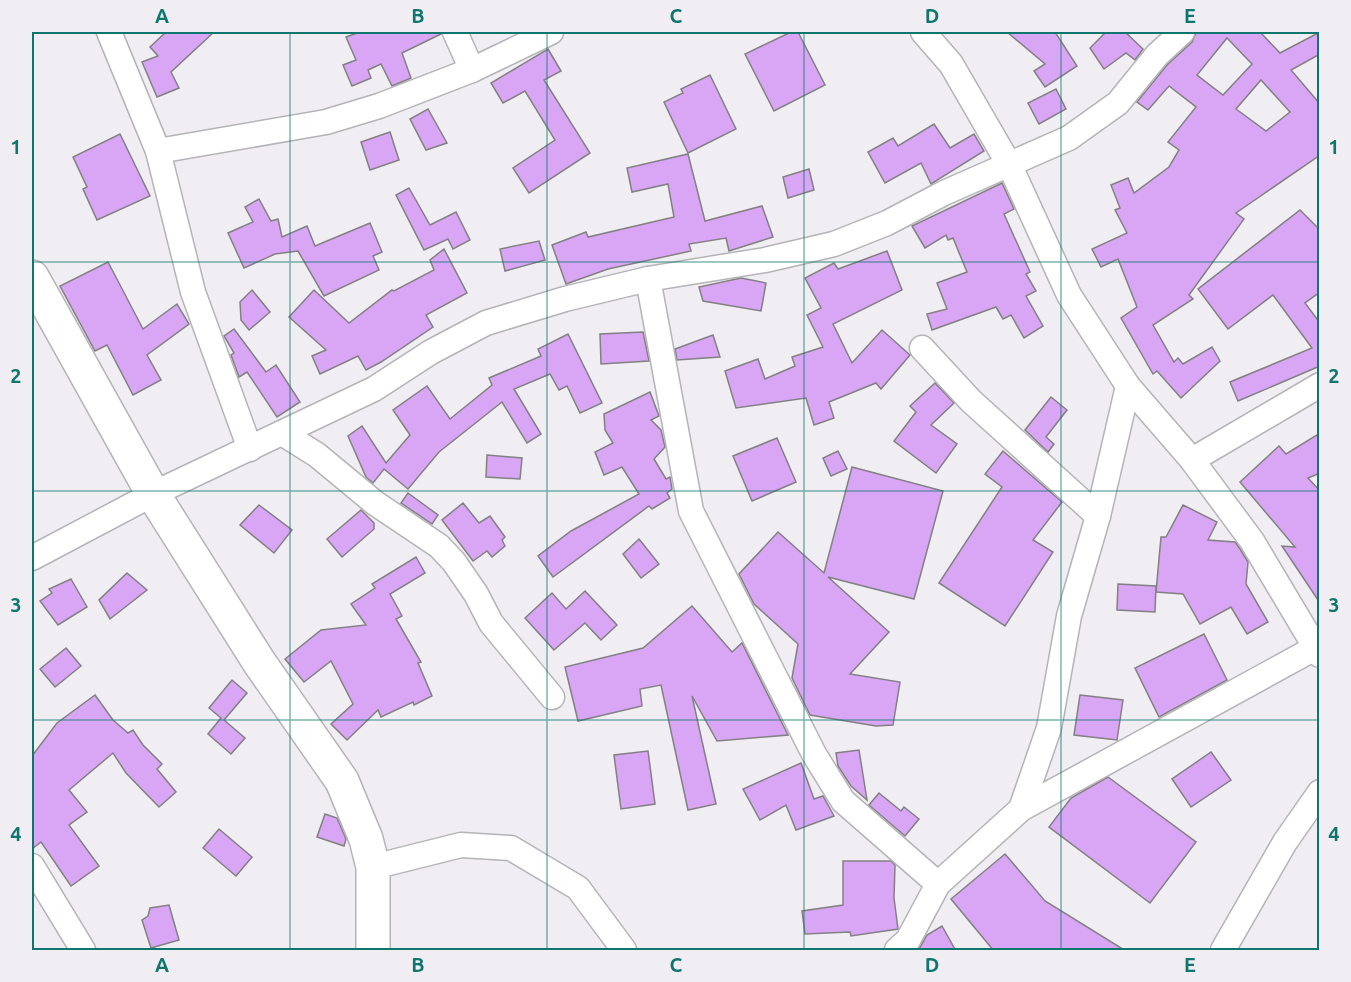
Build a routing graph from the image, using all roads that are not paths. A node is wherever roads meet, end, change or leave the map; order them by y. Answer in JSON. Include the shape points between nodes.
{"nodes":[{"id":1,"x":109,"y":32,"type":"edge"},
{"id":2,"x":455,"y":32,"type":"edge"},
{"id":3,"x":551,"y":32,"type":"edge"},
{"id":4,"x":923,"y":32,"type":"edge"},
{"id":5,"x":1182,"y":32,"type":"edge"},
{"id":6,"x":472,"y":70,"type":"junction"},
{"id":7,"x":158,"y":151,"type":"junction"},
{"id":8,"x":1010,"y":165,"type":"junction"},
{"id":9,"x":32,"y":277,"type":"edge"},
{"id":10,"x":648,"y":279,"type":"junction"},
{"id":11,"x":922,"y":348,"type":"dead end"},
{"id":12,"x":1320,"y":385,"type":"edge"},
{"id":13,"x":1128,"y":386,"type":"junction"},
{"id":14,"x":282,"y":434,"type":"junction"},
{"id":15,"x":250,"y":449,"type":"junction"},
{"id":16,"x":1192,"y":460,"type":"junction"},
{"id":17,"x":153,"y":494,"type":"junction"},
{"id":18,"x":1098,"y":516,"type":"junction"},
{"id":19,"x":32,"y":558,"type":"edge"},
{"id":20,"x":1318,"y":649,"type":"edge"},
{"id":21,"x":552,"y":697,"type":"dead end"},
{"id":22,"x":1320,"y":792,"type":"edge"},
{"id":23,"x":1021,"y":809,"type":"junction"},
{"id":24,"x":32,"y":866,"type":"edge"},
{"id":25,"x":373,"y":867,"type":"junction"},
{"id":26,"x":938,"y":884,"type":"junction"},
{"id":27,"x":84,"y":951,"type":"edge"},
{"id":28,"x":374,"y":951,"type":"edge"},
{"id":29,"x":624,"y":951,"type":"edge"},
{"id":30,"x":897,"y":951,"type":"edge"},
{"id":31,"x":1223,"y":951,"type":"edge"}],
"edges":[{"from":1,"to":7,"type":"street"},
{"from":2,"to":6,"type":"street"},
{"from":3,"to":6,"type":"street"},
{"from":4,"to":8,"type":"street","via":[[951,64]]},
{"from":5,"to":8,"type":"street","via":[[1118,102],[1070,138]]},
{"from":6,"to":7,"type":"street","via":[[326,122]]},
{"from":7,"to":15,"type":"street","via":[[193,292]]},
{"from":8,"to":10,"type":"street","via":[[834,244]]},
{"from":8,"to":13,"type":"street","via":[[1069,295]]},
{"from":9,"to":17,"type":"street"},
{"from":10,"to":14,"type":"street","via":[[486,323],[374,389]]},
{"from":10,"to":26,"type":"street","via":[[691,511],[814,754],[843,801]]},
{"from":11,"to":18,"type":"street","via":[[971,400]]},
{"from":12,"to":16,"type":"street"},
{"from":13,"to":16,"type":"street"},
{"from":13,"to":18,"type":"street"},
{"from":14,"to":15,"type":"street"},
{"from":14,"to":21,"type":"street","via":[[317,454],[375,503],[439,546],[476,594],[491,623]]},
{"from":15,"to":17,"type":"street"},
{"from":16,"to":20,"type":"street","via":[[1252,541]]},
{"from":17,"to":19,"type":"street"},
{"from":17,"to":25,"type":"street","via":[[259,662],[342,781],[366,838]]},
{"from":18,"to":23,"type":"street","via":[[1069,616],[1049,728]]},
{"from":20,"to":23,"type":"street"},
{"from":22,"to":31,"type":"street","via":[[1285,842]]},
{"from":23,"to":26,"type":"street"},
{"from":24,"to":27,"type":"street"},
{"from":25,"to":28,"type":"street"},
{"from":25,"to":29,"type":"street","via":[[461,845],[511,848],[578,888]]},
{"from":26,"to":30,"type":"street","via":[[908,940]]}]}
